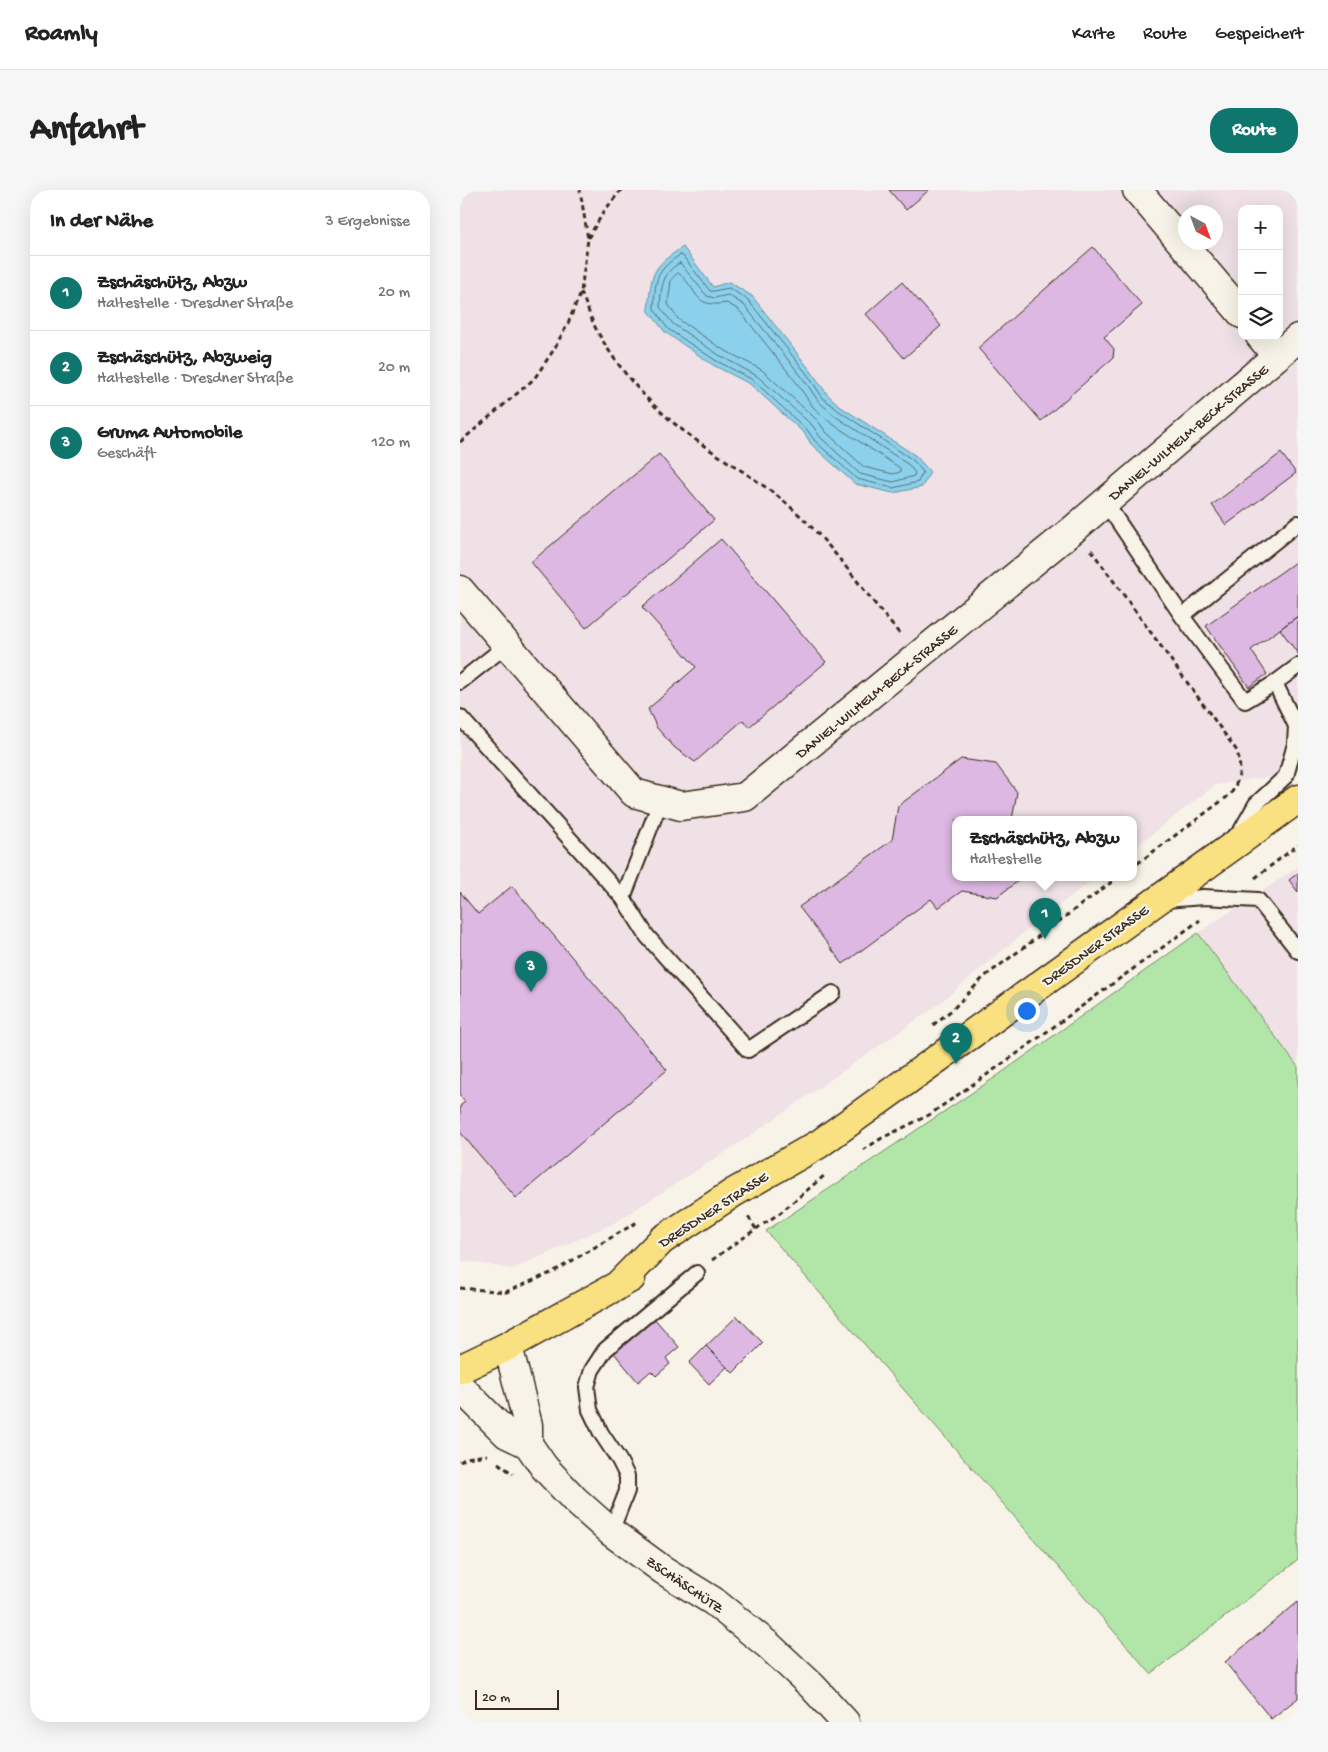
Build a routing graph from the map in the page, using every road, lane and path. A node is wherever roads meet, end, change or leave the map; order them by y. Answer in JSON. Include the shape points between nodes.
{"nodes":[{"id":1,"x":580,"y":190,"type":"edge"},
{"id":2,"x":622,"y":190,"type":"edge"},
{"id":3,"x":1137,"y":190,"type":"edge"},
{"id":4,"x":588,"y":239,"type":"junction"},
{"id":5,"x":581,"y":292,"type":"junction"},
{"id":6,"x":1238,"y":309,"type":"edge"},
{"id":7,"x":1298,"y":338,"type":"edge"},
{"id":8,"x":1269,"y":346,"type":"edge"},
{"id":9,"x":460,"y":442,"type":"edge"},
{"id":10,"x":1105,"y":502,"type":"junction"},
{"id":11,"x":1298,"y":523,"type":"edge"},
{"id":12,"x":1075,"y":528,"type":"junction"},
{"id":13,"x":460,"y":590,"type":"edge"},
{"id":14,"x":1182,"y":616,"type":"junction"},
{"id":15,"x":507,"y":645,"type":"junction"},
{"id":16,"x":918,"y":656,"type":"junction"},
{"id":17,"x":1298,"y":666,"type":"edge"},
{"id":18,"x":460,"y":682,"type":"edge"},
{"id":19,"x":1275,"y":683,"type":"junction"},
{"id":20,"x":460,"y":717,"type":"edge"},
{"id":21,"x":1298,"y":798,"type":"edge"},
{"id":22,"x":661,"y":800,"type":"junction"},
{"id":23,"x":1298,"y":845,"type":"edge"},
{"id":24,"x":1233,"y":846,"type":"junction"},
{"id":25,"x":1137,"y":864,"type":"edge"},
{"id":26,"x":1113,"y":881,"type":"edge"},
{"id":27,"x":623,"y":898,"type":"junction"},
{"id":28,"x":1229,"y":898,"type":"junction"},
{"id":29,"x":1157,"y":900,"type":"junction"},
{"id":30,"x":1298,"y":951,"type":"edge"},
{"id":31,"x":833,"y":993,"type":"dead end"},
{"id":32,"x":932,"y":1026,"type":"dead end"},
{"id":33,"x":819,"y":1144,"type":"junction"},
{"id":34,"x":860,"y":1151,"type":"dead end"},
{"id":35,"x":831,"y":1170,"type":"dead end"},
{"id":36,"x":749,"y":1218,"type":"junction"},
{"id":37,"x":641,"y":1220,"type":"dead end"},
{"id":38,"x":697,"y":1273,"type":"joint"},
{"id":39,"x":616,"y":1287,"type":"junction"},
{"id":40,"x":460,"y":1288,"type":"edge"},
{"id":41,"x":508,"y":1346,"type":"junction"},
{"id":42,"x":460,"y":1369,"type":"edge"},
{"id":43,"x":460,"y":1387,"type":"edge"},
{"id":44,"x":528,"y":1444,"type":"junction"},
{"id":45,"x":611,"y":1532,"type":"junction"},
{"id":46,"x":845,"y":1722,"type":"edge"}],
"edges":[{"from":1,"to":4,"type":"path"},
{"from":2,"to":4,"type":"path","via":[[605,210]]},
{"from":3,"to":6,"type":"street"},
{"from":4,"to":5,"type":"path"},
{"from":5,"to":9,"type":"path","via":[[568,323],[534,380]]},
{"from":5,"to":16,"type":"path","via":[[594,325],[628,377],[689,435],[793,509],[818,533]]},
{"from":7,"to":8,"type":"street","name":"DANIEL-WILHELM-BECK-STRASSE"},
{"from":8,"to":10,"type":"street","name":"DANIEL-WILHELM-BECK-STRASSE"},
{"from":10,"to":12,"type":"street","name":"DANIEL-WILHELM-BECK-STRASSE"},
{"from":10,"to":14,"type":"lane"},
{"from":11,"to":14,"type":"lane"},
{"from":12,"to":16,"type":"street","name":"DANIEL-WILHELM-BECK-STRASSE"},
{"from":12,"to":25,"type":"path","via":[[1237,751],[1240,765],[1239,777],[1231,794]]},
{"from":13,"to":15,"type":"street","name":"DANIEL-WILHELM-BECK-STRASSE"},
{"from":14,"to":19,"type":"lane","via":[[1245,701]]},
{"from":15,"to":18,"type":"lane"},
{"from":15,"to":22,"type":"street","name":"DANIEL-WILHELM-BECK-STRASSE","via":[[634,793]]},
{"from":16,"to":22,"type":"street","name":"DANIEL-WILHELM-BECK-STRASSE","via":[[745,798],[681,806]]},
{"from":17,"to":19,"type":"lane"},
{"from":19,"to":24,"type":"lane","via":[[1296,726],[1295,744],[1286,776],[1256,804]]},
{"from":20,"to":27,"type":"lane"},
{"from":21,"to":24,"type":"main road","name":"DRESDNER STRASSE"},
{"from":22,"to":27,"type":"lane"},
{"from":23,"to":28,"type":"path"},
{"from":24,"to":29,"type":"main road","name":"DRESDNER STRASSE"},
{"from":26,"to":32,"type":"path","via":[[984,977]]},
{"from":27,"to":31,"type":"lane","via":[[647,936],[748,1050]]},
{"from":28,"to":29,"type":"lane"},
{"from":28,"to":30,"type":"lane","via":[[1258,900]]},
{"from":28,"to":34,"type":"path","via":[[929,1115]]},
{"from":29,"to":33,"type":"main road","name":"DRESDNER STRASSE"},
{"from":33,"to":36,"type":"main road","name":"DRESDNER STRASSE"},
{"from":33,"to":39,"type":"main road","name":"DRESDNER STRASSE","via":[[733,1193],[662,1240]]},
{"from":35,"to":36,"type":"path","via":[[780,1213]]},
{"from":36,"to":38,"type":"path","via":[[726,1249]]},
{"from":36,"to":39,"type":"main road","name":"DRESDNER STRASSE","via":[[657,1262]]},
{"from":37,"to":40,"type":"path","via":[[553,1272],[506,1292]]},
{"from":38,"to":45,"type":"lane","via":[[605,1350],[592,1370],[587,1387],[590,1410],[627,1476],[628,1492]]},
{"from":39,"to":41,"type":"main road","name":"DRESDNER STRASSE"},
{"from":41,"to":42,"type":"main road","name":"DRESDNER STRASSE"},
{"from":41,"to":44,"type":"street","via":[[528,1425]]},
{"from":43,"to":44,"type":"street","name":"ZSCHÄSCHÜTZ","via":[[507,1434]]},
{"from":44,"to":45,"type":"street","name":"ZSCHÄSCHÜTZ","via":[[556,1480]]},
{"from":45,"to":46,"type":"street","name":"ZSCHÄSCHÜTZ","via":[[713,1601],[768,1645]]}]}
